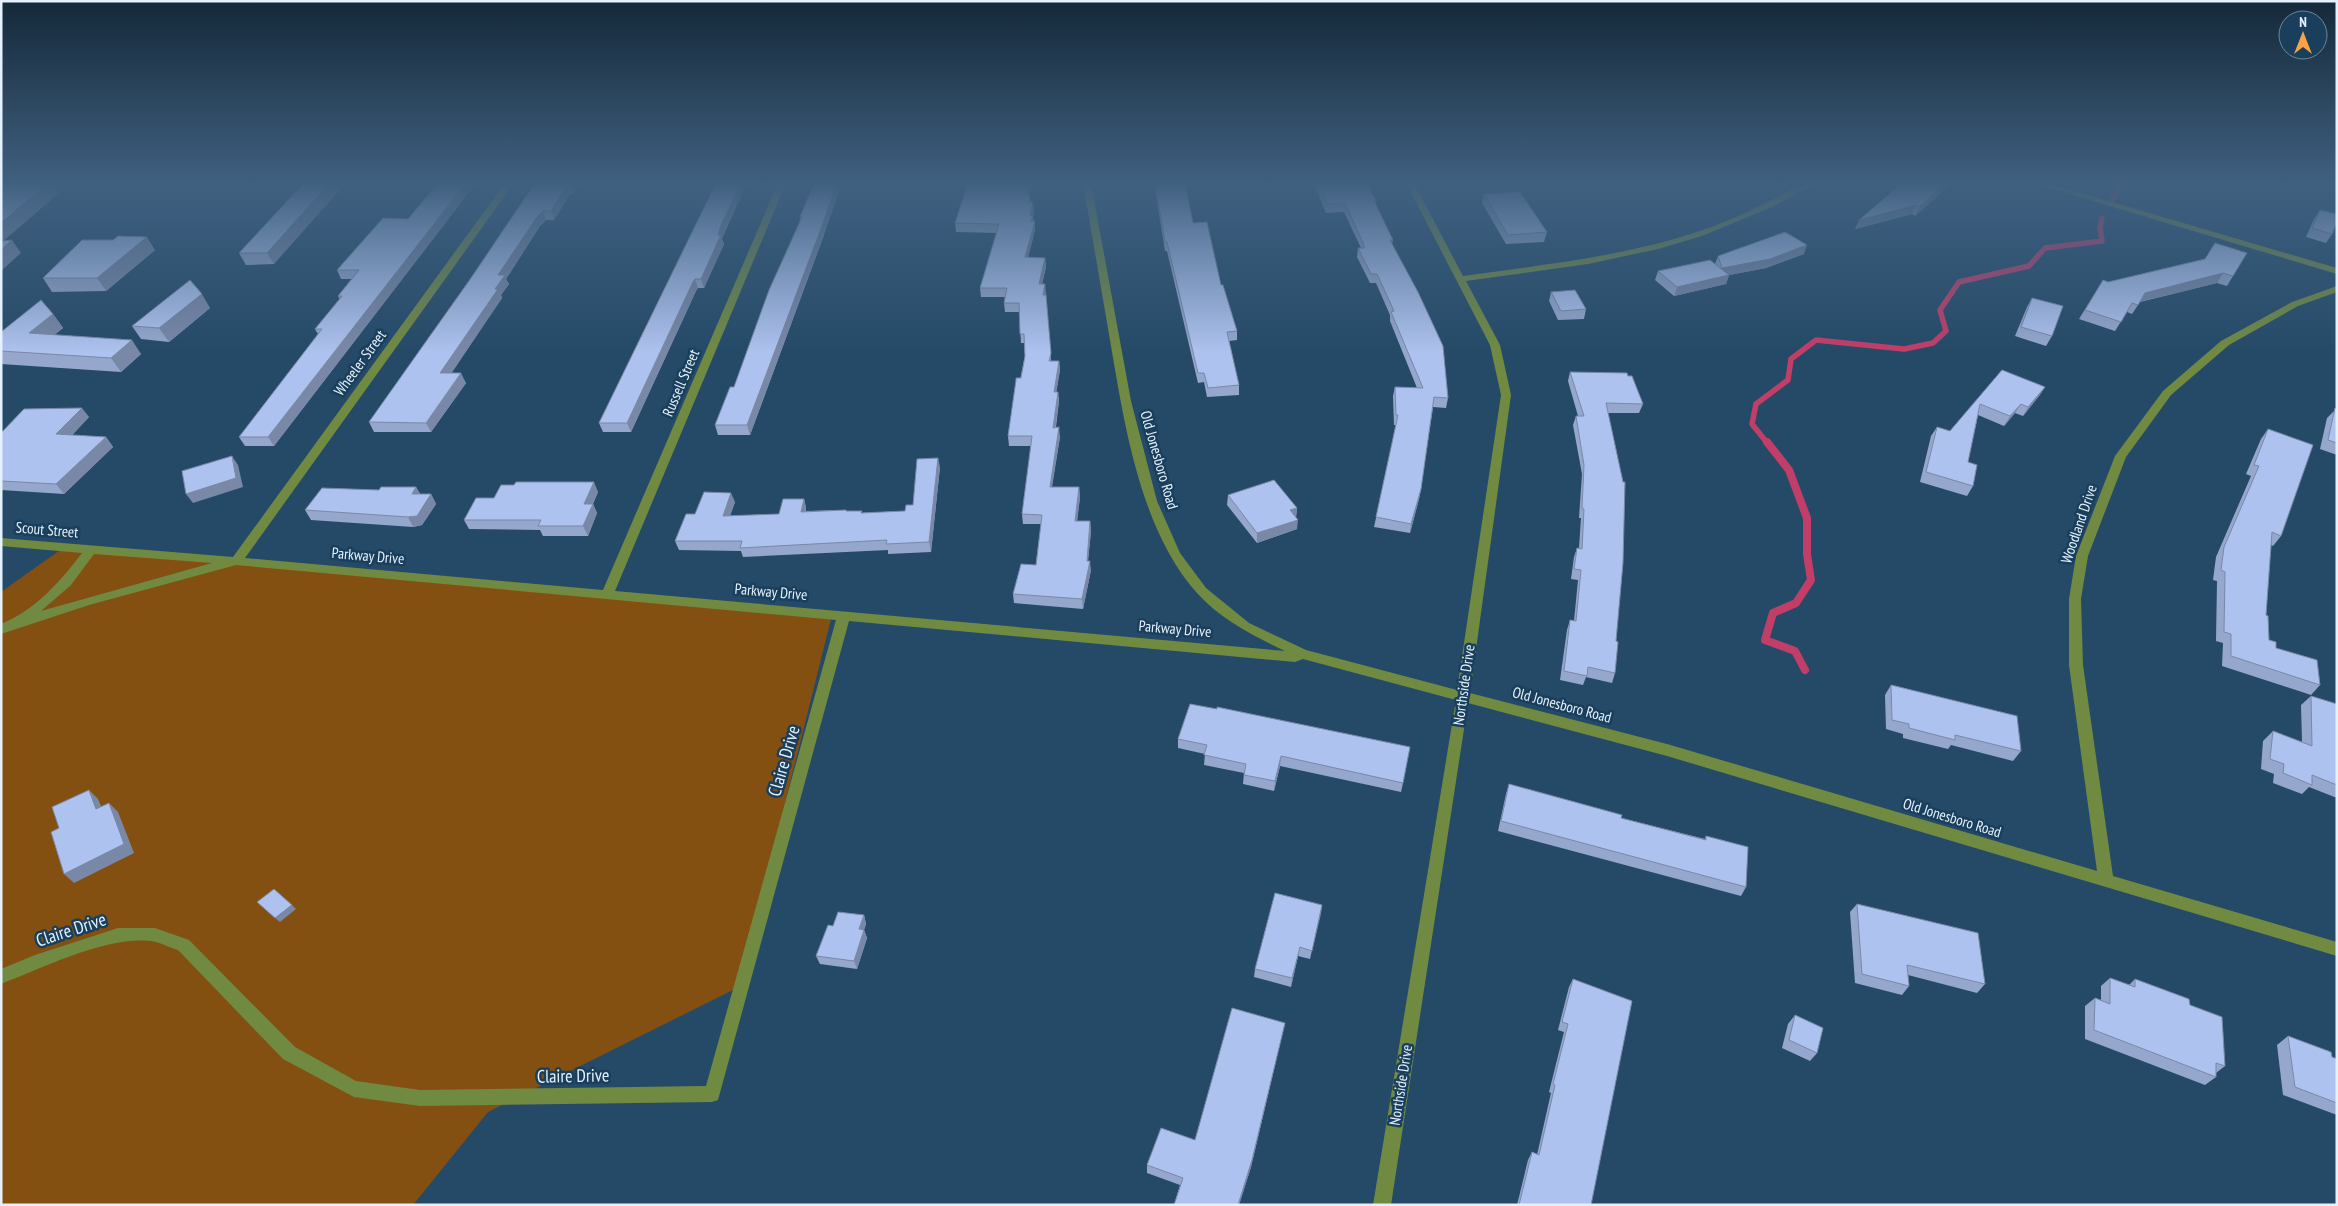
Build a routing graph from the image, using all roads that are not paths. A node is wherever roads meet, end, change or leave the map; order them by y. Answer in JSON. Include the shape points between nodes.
{"nodes":[{"id":1,"x":469,"y":239,"type":"edge"},
{"id":2,"x":758,"y":239,"type":"edge"},
{"id":3,"x":1097,"y":239,"type":"edge"},
{"id":4,"x":1440,"y":239,"type":"edge"},
{"id":5,"x":1681,"y":239,"type":"edge"},
{"id":6,"x":2229,"y":239,"type":"edge"},
{"id":7,"x":2337,"y":271,"type":"edge"},
{"id":8,"x":1461,"y":279,"type":"junction"},
{"id":9,"x":2337,"y":289,"type":"edge"},
{"id":10,"x":1,"y":542,"type":"edge"},
{"id":11,"x":90,"y":550,"type":"junction"},
{"id":12,"x":236,"y":561,"type":"junction"},
{"id":13,"x":607,"y":594,"type":"junction"},
{"id":14,"x":844,"y":615,"type":"junction"},
{"id":15,"x":19,"y":622,"type":"junction"},
{"id":16,"x":1,"y":629,"type":"edge"},
{"id":17,"x":1302,"y":654,"type":"junction"},
{"id":18,"x":1463,"y":695,"type":"junction"},
{"id":19,"x":2106,"y":881,"type":"junction"},
{"id":20,"x":2337,"y":949,"type":"edge"},
{"id":21,"x":1,"y":977,"type":"edge"},
{"id":22,"x":1382,"y":1205,"type":"edge"}],
"edges":[{"from":1,"to":12,"type":"street","name":"Wheeler Street"},
{"from":2,"to":13,"type":"street","name":"Russell Street"},
{"from":3,"to":17,"type":"street","name":"Old Jonesboro Road","via":[[1126,401],[1151,501],[1175,555],[1202,591],[1246,626]]},
{"from":4,"to":8,"type":"street","name":"Northside Drive"},
{"from":5,"to":8,"type":"street","via":[[1588,261]]},
{"from":6,"to":7,"type":"street"},
{"from":8,"to":18,"type":"street","name":"Northside Drive","via":[[1495,345],[1506,396]]},
{"from":9,"to":19,"type":"street","name":"Woodland Drive","via":[[2295,304],[2225,343],[2167,393],[2121,456],[2082,556],[2074,599],[2076,664]]},
{"from":10,"to":11,"type":"street","name":"Scout Street"},
{"from":11,"to":12,"type":"street"},
{"from":11,"to":15,"type":"street","via":[[67,582]]},
{"from":12,"to":13,"type":"street","name":"Parkway Drive"},
{"from":12,"to":15,"type":"street","via":[[88,600]]},
{"from":13,"to":14,"type":"street","name":"Parkway Drive"},
{"from":14,"to":17,"type":"street","name":"Parkway Drive","via":[[1295,657]]},
{"from":14,"to":21,"type":"street","name":"Claire Drive","via":[[712,1094],[420,1098],[354,1089],[289,1053],[183,945],[155,935],[118,935],[35,962]]},
{"from":15,"to":16,"type":"street"},
{"from":17,"to":18,"type":"street","name":"Old Jonesboro Road"},
{"from":18,"to":19,"type":"street","name":"Old Jonesboro Road","via":[[1667,750]]},
{"from":18,"to":22,"type":"street","name":"Northside Drive"},
{"from":19,"to":20,"type":"street","name":"Old Jonesboro Road"}]}
